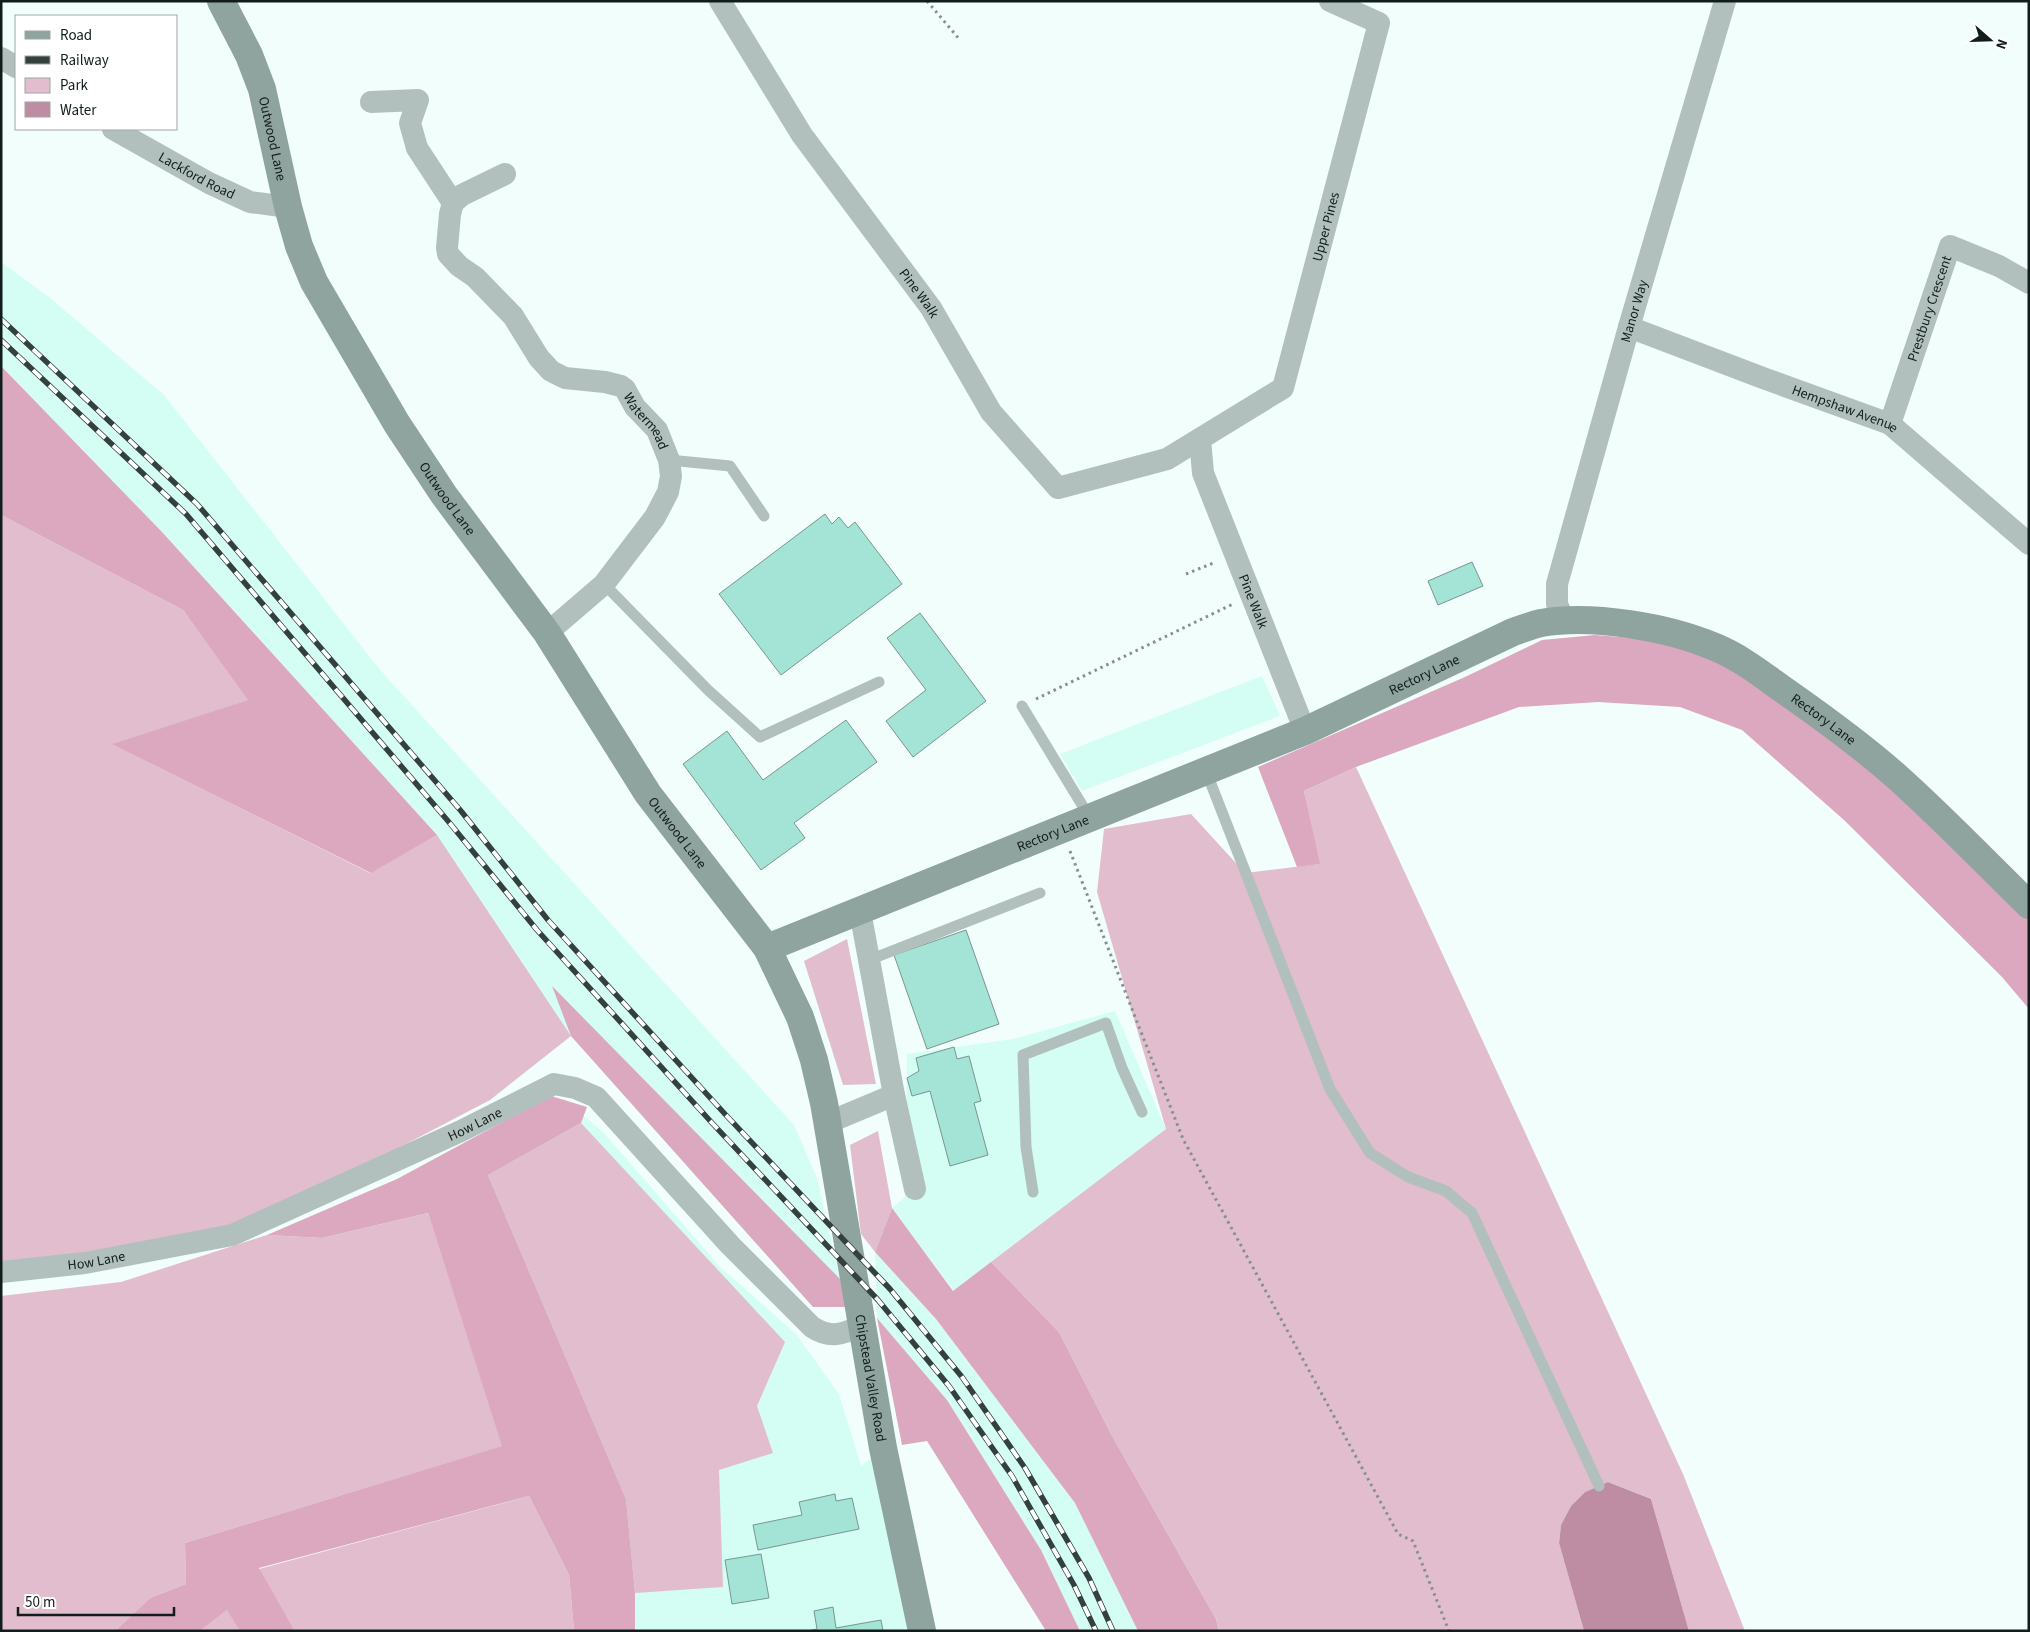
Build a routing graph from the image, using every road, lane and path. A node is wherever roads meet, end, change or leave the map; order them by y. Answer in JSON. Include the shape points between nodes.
{"nodes":[{"id":1,"x":221,"y":1,"type":"edge"},
{"id":2,"x":720,"y":1,"type":"edge"},
{"id":3,"x":927,"y":1,"type":"edge"},
{"id":4,"x":1330,"y":1,"type":"edge"},
{"id":5,"x":1725,"y":1,"type":"edge"},
{"id":6,"x":960,"y":40,"type":"dead end"},
{"id":7,"x":1,"y":58,"type":"edge"},
{"id":8,"x":15,"y":66,"type":"edge"},
{"id":9,"x":371,"y":102,"type":"dead end"},
{"id":10,"x":115,"y":130,"type":"edge"},
{"id":11,"x":505,"y":174,"type":"dead end"},
{"id":12,"x":453,"y":203,"type":"junction"},
{"id":13,"x":288,"y":207,"type":"junction"},
{"id":14,"x":2029,"y":283,"type":"edge"},
{"id":15,"x":1629,"y":327,"type":"junction"},
{"id":16,"x":1890,"y":424,"type":"junction"},
{"id":17,"x":1200,"y":439,"type":"junction"},
{"id":18,"x":1167,"y":459,"type":"junction"},
{"id":19,"x":669,"y":460,"type":"junction"},
{"id":20,"x":1203,"y":473,"type":"junction"},
{"id":21,"x":764,"y":516,"type":"dead end"},
{"id":22,"x":2029,"y":544,"type":"edge"},
{"id":23,"x":1236,"y":555,"type":"junction"},
{"id":24,"x":1186,"y":574,"type":"dead end"},
{"id":25,"x":604,"y":584,"type":"junction"},
{"id":26,"x":1252,"y":595,"type":"junction"},
{"id":27,"x":1564,"y":621,"type":"junction"},
{"id":28,"x":547,"y":633,"type":"junction"},
{"id":29,"x":879,"y":682,"type":"dead end"},
{"id":30,"x":1022,"y":706,"type":"joint"},
{"id":31,"x":1305,"y":731,"type":"junction"},
{"id":32,"x":1206,"y":771,"type":"junction"},
{"id":33,"x":1090,"y":818,"type":"junction"},
{"id":34,"x":1062,"y":829,"type":"junction"},
{"id":35,"x":1040,"y":893,"type":"dead end"},
{"id":36,"x":2029,"y":905,"type":"edge"},
{"id":37,"x":860,"y":910,"type":"junction"},
{"id":38,"x":767,"y":948,"type":"junction"},
{"id":39,"x":869,"y":960,"type":"junction"},
{"id":40,"x":894,"y":1095,"type":"junction"},
{"id":41,"x":1142,"y":1112,"type":"dead end"},
{"id":42,"x":827,"y":1123,"type":"junction"},
{"id":43,"x":915,"y":1189,"type":"dead end"},
{"id":44,"x":1033,"y":1192,"type":"dead end"},
{"id":45,"x":1,"y":1272,"type":"edge"},
{"id":46,"x":861,"y":1326,"type":"junction"},
{"id":47,"x":1599,"y":1486,"type":"dead end"},
{"id":48,"x":922,"y":1631,"type":"edge"},
{"id":49,"x":1449,"y":1631,"type":"edge"}],
"edges":[{"from":1,"to":13,"type":"main road","name":"Outwood Lane","via":[[262,88]]},
{"from":2,"to":18,"type":"street","name":"Pine Walk","via":[[802,135],[931,308],[991,412],[1058,488]]},
{"from":3,"to":6,"type":"path"},
{"from":4,"to":17,"type":"street","name":"Upper Pines","via":[[1379,23],[1283,388]]},
{"from":5,"to":15,"type":"street","name":"Manor Way"},
{"from":7,"to":8,"type":"street"},
{"from":9,"to":12,"type":"street","via":[[418,100],[410,123],[417,148]]},
{"from":10,"to":13,"type":"street","name":"Lackford Road","via":[[250,202]]},
{"from":11,"to":12,"type":"street","via":[[462,195]]},
{"from":12,"to":19,"type":"street","name":"Watermead","via":[[447,248],[452,260],[475,277],[513,316],[551,371],[566,378],[605,382],[625,389],[635,407],[657,430]]},
{"from":13,"to":28,"type":"main road","name":"Outwood Lane","via":[[314,282],[397,424],[444,495]]},
{"from":14,"to":16,"type":"street","name":"Prestbury Crescent","via":[[1999,266],[1950,246]]},
{"from":15,"to":16,"type":"street","name":"Hempshaw Avenue"},
{"from":15,"to":27,"type":"street","name":"Manor Way","via":[[1557,584],[1557,604]]},
{"from":16,"to":22,"type":"street","name":"Hempshaw Avenue"},
{"from":17,"to":18,"type":"street","name":"Pine Walk"},
{"from":17,"to":20,"type":"street","name":"Pine Walk"},
{"from":18,"to":20,"type":"street"},
{"from":19,"to":21,"type":"lane","via":[[730,466]]},
{"from":19,"to":25,"type":"street","name":"Watermead","via":[[671,476],[662,506]]},
{"from":20,"to":23,"type":"street","name":"Pine Walk"},
{"from":23,"to":24,"type":"path"},
{"from":23,"to":26,"type":"street","name":"Pine Walk"},
{"from":25,"to":28,"type":"street","name":"Watermead"},
{"from":25,"to":29,"type":"lane","via":[[708,690],[760,737]]},
{"from":26,"to":30,"type":"path"},
{"from":26,"to":31,"type":"street","name":"Pine Walk"},
{"from":27,"to":31,"type":"main road","name":"Rectory Lane","via":[[1540,623],[1512,632]]},
{"from":27,"to":36,"type":"main road","name":"Rectory Lane","via":[[1616,623],[1674,633],[1737,657],[1817,713],[1895,776]]},
{"from":28,"to":38,"type":"main road","name":"Outwood Lane","via":[[648,794]]},
{"from":30,"to":33,"type":"lane"},
{"from":31,"to":32,"type":"main road","name":"Rectory Lane"},
{"from":32,"to":33,"type":"main road","name":"Rectory Lane"},
{"from":32,"to":47,"type":"lane","via":[[1330,1088],[1370,1153],[1408,1177],[1446,1191],[1472,1213]]},
{"from":33,"to":34,"type":"main road","name":"Rectory Lane"},
{"from":34,"to":37,"type":"main road","name":"Rectory Lane"},
{"from":34,"to":49,"type":"path","via":[[1183,1139],[1398,1534],[1413,1541]]},
{"from":35,"to":39,"type":"lane"},
{"from":37,"to":38,"type":"main road","name":"Rectory Lane"},
{"from":37,"to":39,"type":"street"},
{"from":38,"to":42,"type":"main road","name":"Chipstead Valley Road","via":[[800,1018],[814,1060]]},
{"from":39,"to":40,"type":"street"},
{"from":40,"to":42,"type":"street"},
{"from":40,"to":43,"type":"street"},
{"from":41,"to":44,"type":"lane","via":[[1106,1023],[1023,1055],[1026,1146]]},
{"from":42,"to":46,"type":"main road","name":"Chipstead Valley Road"},
{"from":45,"to":46,"type":"street","name":"How Lane","via":[[85,1263],[232,1235],[461,1131],[554,1084],[596,1097],[730,1245],[812,1327],[822,1333],[834,1334]]},
{"from":46,"to":48,"type":"main road","name":"Chipstead Valley Road"}]}
